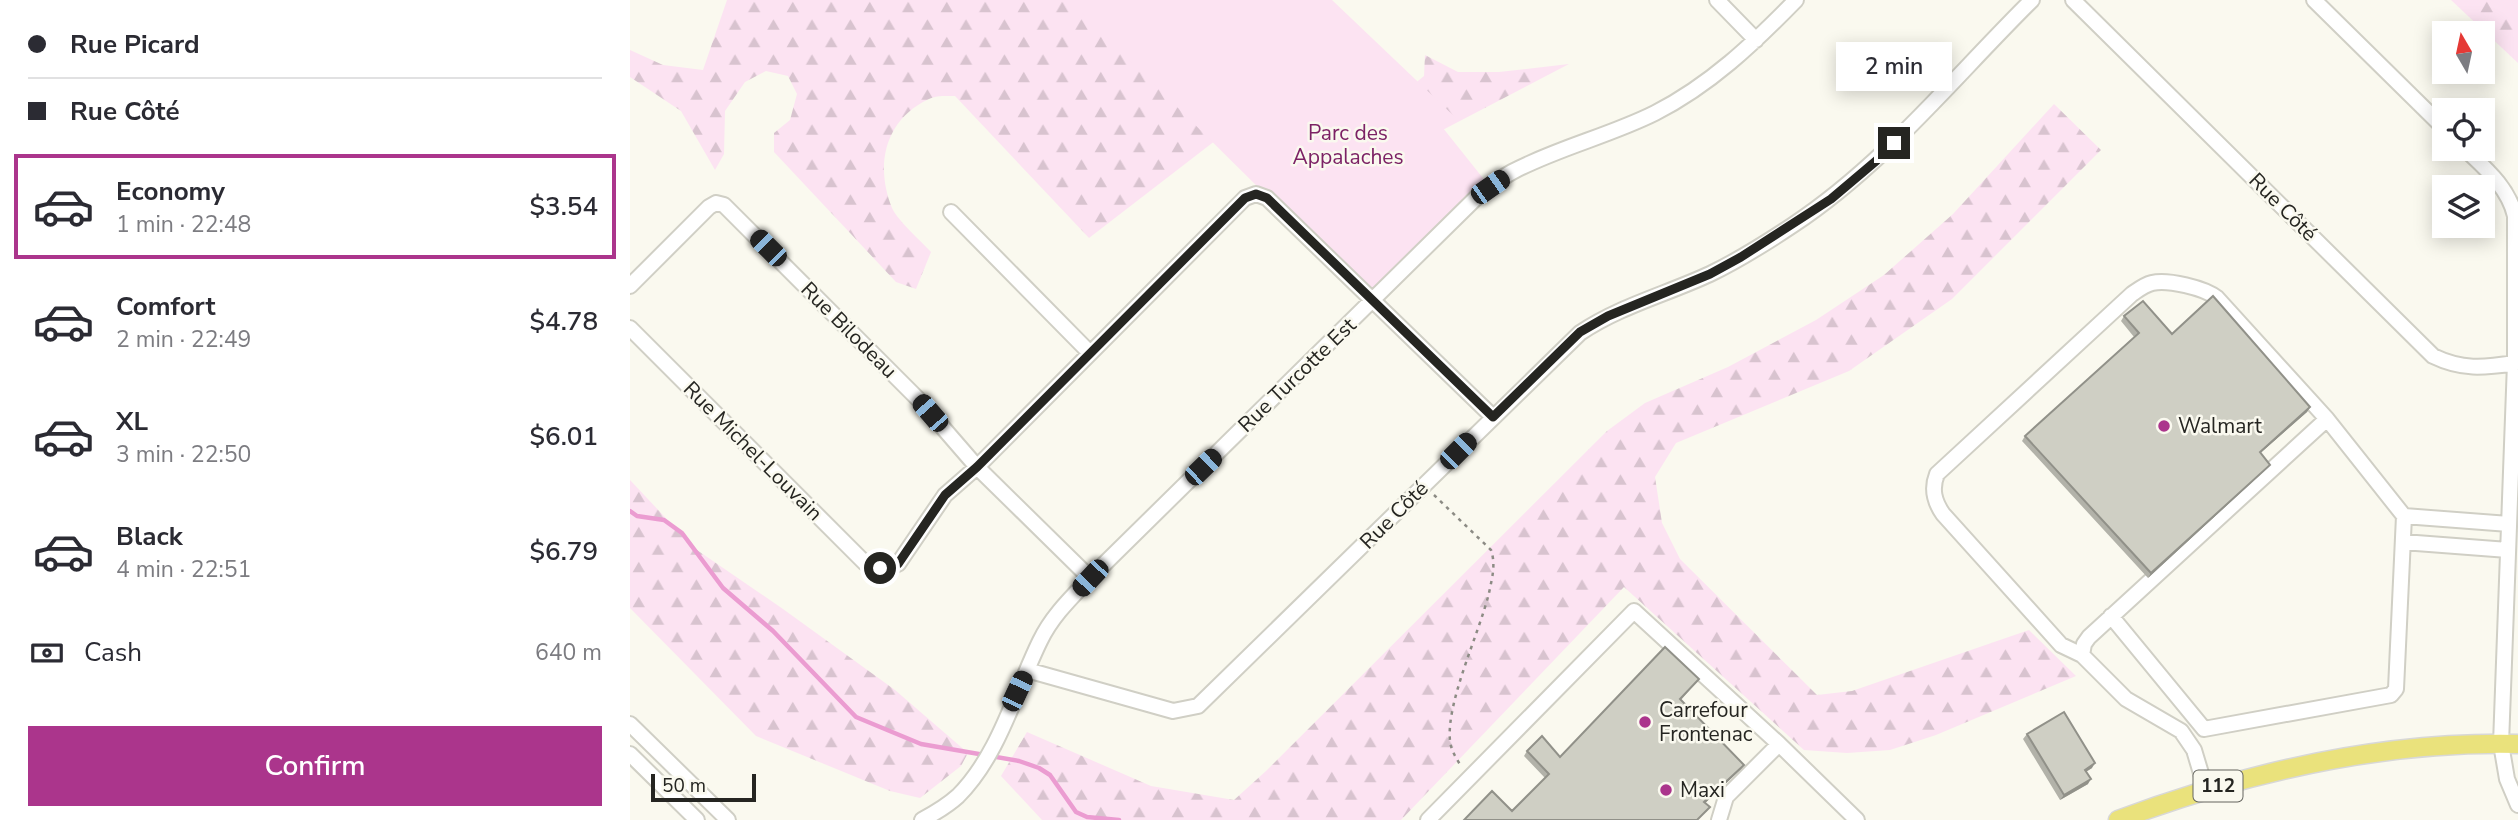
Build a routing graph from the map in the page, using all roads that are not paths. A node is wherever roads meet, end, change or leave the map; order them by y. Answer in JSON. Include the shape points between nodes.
{"nodes":[{"id":1,"x":1717,"y":0,"type":"edge"},
{"id":2,"x":1796,"y":0,"type":"edge"},
{"id":3,"x":2032,"y":0,"type":"edge"},
{"id":4,"x":2073,"y":0,"type":"edge"},
{"id":5,"x":2314,"y":0,"type":"edge"},
{"id":6,"x":1756,"y":40,"type":"junction"},
{"id":7,"x":2432,"y":115,"type":"edge"},
{"id":8,"x":2477,"y":161,"type":"edge"},
{"id":9,"x":951,"y":212,"type":"dead end"},
{"id":10,"x":630,"y":286,"type":"edge"},
{"id":11,"x":1373,"y":301,"type":"junction"},
{"id":12,"x":630,"y":328,"type":"edge"},
{"id":13,"x":1090,"y":352,"type":"junction"},
{"id":14,"x":2515,"y":363,"type":"junction"},
{"id":15,"x":1493,"y":417,"type":"junction"},
{"id":16,"x":2327,"y":419,"type":"junction"},
{"id":17,"x":977,"y":467,"type":"junction"},
{"id":18,"x":2404,"y":516,"type":"junction"},
{"id":19,"x":2509,"y":524,"type":"junction"},
{"id":20,"x":2403,"y":542,"type":"junction"},
{"id":21,"x":2508,"y":550,"type":"junction"},
{"id":22,"x":1090,"y":578,"type":"junction"},
{"id":23,"x":2111,"y":616,"type":"junction"},
{"id":24,"x":2082,"y":655,"type":"junction"},
{"id":25,"x":1027,"y":670,"type":"junction"},
{"id":26,"x":630,"y":724,"type":"edge"},
{"id":27,"x":1779,"y":744,"type":"junction"},
{"id":28,"x":2509,"y":744,"type":"edge"},
{"id":29,"x":630,"y":754,"type":"edge"},
{"id":30,"x":2206,"y":790,"type":"junction"},
{"id":31,"x":2518,"y":806,"type":"edge"},
{"id":32,"x":942,"y":809,"type":"junction"},
{"id":33,"x":696,"y":820,"type":"edge"},
{"id":34,"x":728,"y":820,"type":"edge"},
{"id":35,"x":922,"y":820,"type":"edge"},
{"id":36,"x":953,"y":820,"type":"edge"},
{"id":37,"x":1428,"y":820,"type":"edge"},
{"id":38,"x":1719,"y":820,"type":"edge"},
{"id":39,"x":1857,"y":820,"type":"edge"},
{"id":40,"x":2118,"y":820,"type":"edge"}],
"edges":[{"from":1,"to":6,"type":"street"},
{"from":2,"to":6,"type":"street","name":"Rue Turcotte Est"},
{"from":3,"to":15,"type":"street","name":"Rue Côté","via":[[1876,161],[1831,199],[1710,274],[1580,332]]},
{"from":4,"to":14,"type":"street","name":"Rue Côté","via":[[2433,356],[2473,367]]},
{"from":5,"to":7,"type":"street"},
{"from":6,"to":11,"type":"street","name":"Rue Turcotte Est","via":[[1702,86],[1656,113],[1511,173],[1481,193]]},
{"from":8,"to":14,"type":"street","via":[[2503,188],[2515,216]]},
{"from":9,"to":13,"type":"street"},
{"from":10,"to":17,"type":"street","name":"Rue Bilodeau","via":[[709,207],[724,205],[919,400]]},
{"from":11,"to":13,"type":"street","via":[[1267,198],[1256,194],[1245,198]]},
{"from":11,"to":15,"type":"street"},
{"from":11,"to":22,"type":"street","name":"Rue Turcotte Est"},
{"from":12,"to":17,"type":"street","name":"Rue Michel-Louvain","via":[[865,564],[880,568],[898,564],[945,495]]},
{"from":13,"to":17,"type":"street"},
{"from":14,"to":19,"type":"street"},
{"from":15,"to":25,"type":"street","name":"Rue Côté","via":[[1198,706],[1173,711]]},
{"from":16,"to":18,"type":"street"},
{"from":16,"to":23,"type":"street"},
{"from":16,"to":24,"type":"street","via":[[2210,293],[2151,283],[2132,295],[1937,474],[1933,494],[1943,514],[2061,645]]},
{"from":17,"to":22,"type":"street","name":"Rue Bilodeau"},
{"from":18,"to":19,"type":"street"},
{"from":18,"to":20,"type":"street"},
{"from":19,"to":21,"type":"street"},
{"from":20,"to":21,"type":"street"},
{"from":20,"to":23,"type":"street","via":[[2396,689],[2391,695],[2204,729]]},
{"from":21,"to":28,"type":"street"},
{"from":22,"to":25,"type":"street","name":"Rue Turcotte Est","via":[[1057,613]]},
{"from":23,"to":24,"type":"street","via":[[2089,637]]},
{"from":24,"to":30,"type":"street","via":[[2126,699],[2181,731],[2194,750]]},
{"from":25,"to":32,"type":"street","name":"Rue Turcotte Est","via":[[987,757],[958,796]]},
{"from":26,"to":34,"type":"street"},
{"from":27,"to":37,"type":"street","via":[[1634,611]]},
{"from":27,"to":38,"type":"street","via":[[1726,797]]},
{"from":27,"to":39,"type":"street"},
{"from":28,"to":30,"type":"main road","number":"112","via":[[2404,750],[2276,772]]},
{"from":28,"to":31,"type":"street","via":[[2507,779]]},
{"from":29,"to":33,"type":"street"},
{"from":30,"to":40,"type":"main road","number":"112"},
{"from":32,"to":35,"type":"street","name":"Rue Turcotte Est"},
{"from":32,"to":36,"type":"street"}]}
